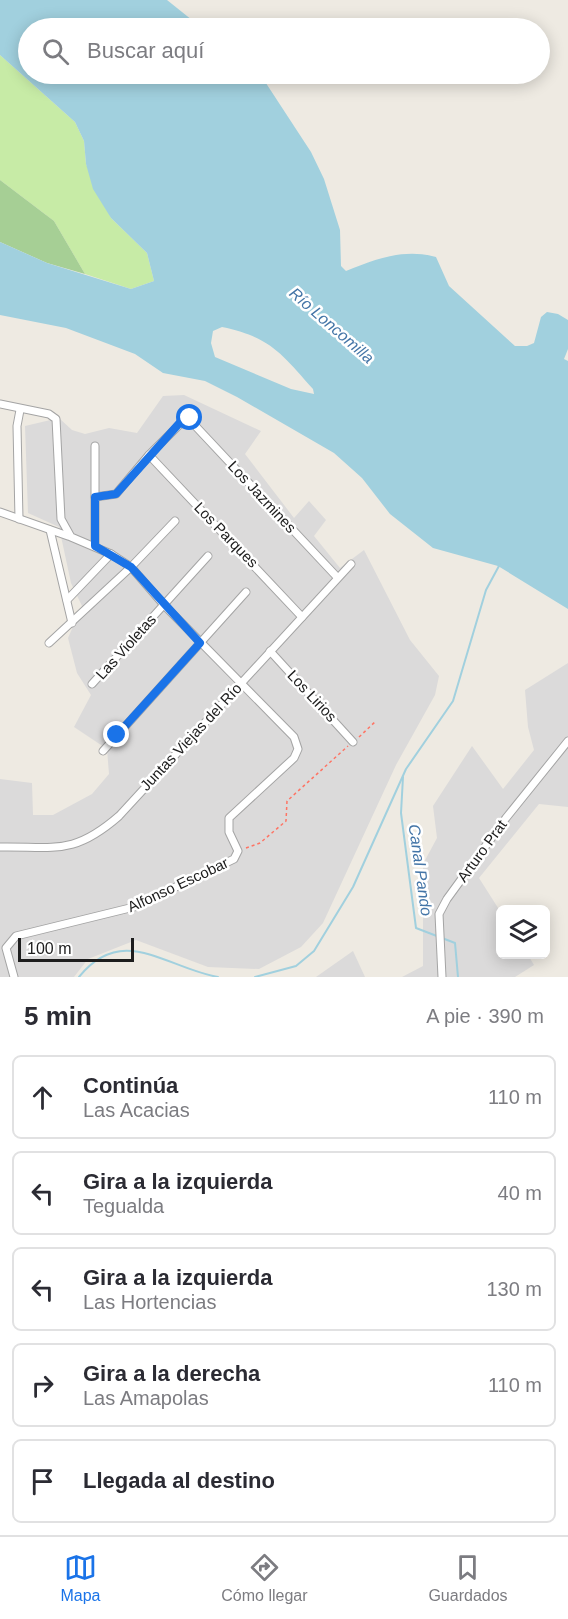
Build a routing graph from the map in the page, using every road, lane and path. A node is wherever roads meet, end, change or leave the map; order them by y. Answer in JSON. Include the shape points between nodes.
{"nodes":[{"id":1,"x":0,"y":404,"type":"edge"},
{"id":2,"x":20,"y":410,"type":"junction"},
{"id":3,"x":95,"y":446,"type":"dead end"},
{"id":4,"x":149,"y":455,"type":"junction"},
{"id":5,"x":95,"y":497,"type":"junction"},
{"id":6,"x":0,"y":512,"type":"edge"},
{"id":7,"x":19,"y":519,"type":"junction"},
{"id":8,"x":176,"y":521,"type":"dead end"},
{"id":9,"x":50,"y":530,"type":"junction"},
{"id":10,"x":71,"y":537,"type":"junction"},
{"id":11,"x":95,"y":546,"type":"junction"},
{"id":12,"x":111,"y":554,"type":"junction"},
{"id":13,"x":208,"y":556,"type":"dead end"},
{"id":14,"x":351,"y":564,"type":"dead end"},
{"id":15,"x":131,"y":567,"type":"junction"},
{"id":16,"x":337,"y":578,"type":"junction"},
{"id":17,"x":246,"y":592,"type":"dead end"},
{"id":18,"x":67,"y":600,"type":"junction"},
{"id":19,"x":164,"y":605,"type":"junction"},
{"id":20,"x":302,"y":617,"type":"junction"},
{"id":21,"x":72,"y":623,"type":"junction"},
{"id":22,"x":200,"y":643,"type":"junction"},
{"id":23,"x":49,"y":644,"type":"dead end"},
{"id":24,"x":270,"y":651,"type":"junction"},
{"id":25,"x":242,"y":683,"type":"junction"},
{"id":26,"x":92,"y":684,"type":"dead end"},
{"id":27,"x":376,"y":722,"type":"dead end"},
{"id":28,"x":568,"y":741,"type":"edge"},
{"id":29,"x":353,"y":742,"type":"junction"},
{"id":30,"x":103,"y":751,"type":"dead end"},
{"id":31,"x":0,"y":847,"type":"edge"},
{"id":32,"x":238,"y":851,"type":"junction"},
{"id":33,"x":14,"y":977,"type":"edge"},
{"id":34,"x":442,"y":977,"type":"edge"}],
"edges":[{"from":1,"to":2,"type":"street"},
{"from":2,"to":7,"type":"street"},
{"from":2,"to":10,"type":"street","via":[[54,416],[61,519]]},
{"from":3,"to":5,"type":"street"},
{"from":4,"to":5,"type":"street","via":[[116,494]]},
{"from":4,"to":16,"type":"street","name":"Los Jazmines","via":[[187,417]]},
{"from":4,"to":20,"type":"street","name":"Los Parques"},
{"from":5,"to":11,"type":"street"},
{"from":6,"to":7,"type":"street"},
{"from":7,"to":9,"type":"street"},
{"from":8,"to":15,"type":"street"},
{"from":9,"to":10,"type":"street"},
{"from":9,"to":18,"type":"street"},
{"from":10,"to":11,"type":"street"},
{"from":11,"to":12,"type":"street"},
{"from":12,"to":15,"type":"street"},
{"from":12,"to":18,"type":"street"},
{"from":13,"to":19,"type":"street","name":"Las Violetas"},
{"from":14,"to":16,"type":"street","name":"Juntas Viejas del Río"},
{"from":15,"to":19,"type":"street"},
{"from":15,"to":21,"type":"street"},
{"from":16,"to":20,"type":"street","name":"Juntas Viejas del Río"},
{"from":17,"to":22,"type":"street"},
{"from":18,"to":21,"type":"street"},
{"from":19,"to":22,"type":"street"},
{"from":19,"to":26,"type":"street","name":"Las Violetas"},
{"from":20,"to":24,"type":"street","name":"Juntas Viejas del Río"},
{"from":21,"to":23,"type":"street"},
{"from":22,"to":25,"type":"street"},
{"from":22,"to":30,"type":"street"},
{"from":24,"to":25,"type":"street","name":"Juntas Viejas del Río"},
{"from":24,"to":29,"type":"street","name":"Los Lirios"},
{"from":25,"to":31,"type":"street","name":"Juntas Viejas del Río","via":[[101,832],[69,847]]},
{"from":25,"to":32,"type":"street","name":"Alfonso Escobar","via":[[294,737],[298,749],[294,758],[229,818],[229,832]]},
{"from":27,"to":29,"type":"path"},
{"from":28,"to":34,"type":"street","name":"Arturo Prat","via":[[447,899],[439,914]]},
{"from":29,"to":32,"type":"path","via":[[287,801],[286,821],[260,843]]},
{"from":32,"to":33,"type":"street","name":"Alfonso Escobar","via":[[229,862],[134,907],[21,934],[8,944],[6,955]]}]}
